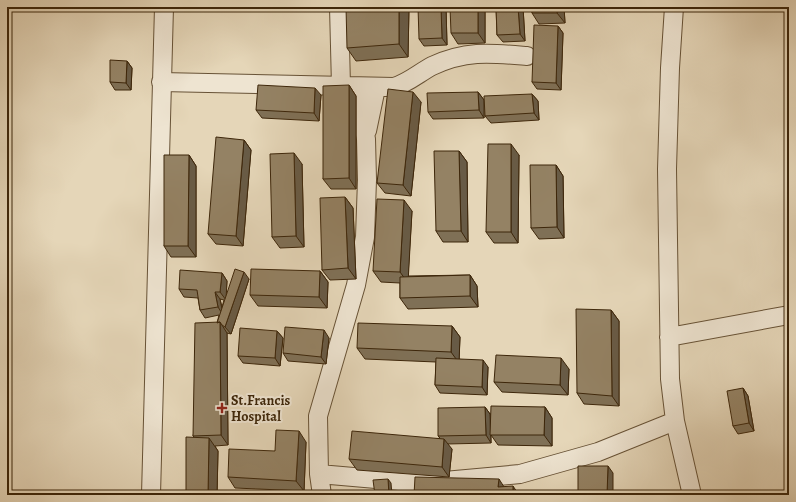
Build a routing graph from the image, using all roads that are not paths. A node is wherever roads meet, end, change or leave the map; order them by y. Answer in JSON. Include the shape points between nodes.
{"nodes":[{"id":1,"x":164,"y":7,"type":"edge"},
{"id":2,"x":339,"y":7,"type":"edge"},
{"id":3,"x":674,"y":7,"type":"edge"},
{"id":4,"x":527,"y":56,"type":"dead end"},
{"id":5,"x":161,"y":82,"type":"junction"},
{"id":6,"x":348,"y":86,"type":"junction"},
{"id":7,"x":376,"y":88,"type":"junction"},
{"id":8,"x":366,"y":139,"type":"junction"},
{"id":9,"x":789,"y":315,"type":"edge"},
{"id":10,"x":669,"y":337,"type":"junction"},
{"id":11,"x":675,"y":420,"type":"junction"},
{"id":12,"x":319,"y":474,"type":"junction"},
{"id":13,"x":422,"y":483,"type":"junction"},
{"id":14,"x":151,"y":495,"type":"edge"},
{"id":15,"x":322,"y":495,"type":"edge"},
{"id":16,"x":401,"y":495,"type":"edge"},
{"id":17,"x":692,"y":495,"type":"edge"}],
"edges":[{"from":1,"to":5,"type":"street"},
{"from":2,"to":6,"type":"street"},
{"from":3,"to":10,"type":"street","via":[[667,169]]},
{"from":4,"to":7,"type":"street","via":[[466,54],[450,58],[404,84]]},
{"from":5,"to":6,"type":"street"},
{"from":5,"to":14,"type":"street"},
{"from":6,"to":7,"type":"street"},
{"from":6,"to":8,"type":"street"},
{"from":7,"to":8,"type":"street"},
{"from":8,"to":12,"type":"street","via":[[365,237],[356,285],[318,416]]},
{"from":9,"to":10,"type":"street"},
{"from":10,"to":11,"type":"street","via":[[670,379]]},
{"from":11,"to":13,"type":"street","via":[[598,452],[520,474]]},
{"from":11,"to":17,"type":"street"},
{"from":12,"to":13,"type":"street"},
{"from":12,"to":15,"type":"street"},
{"from":13,"to":16,"type":"street"}]}
